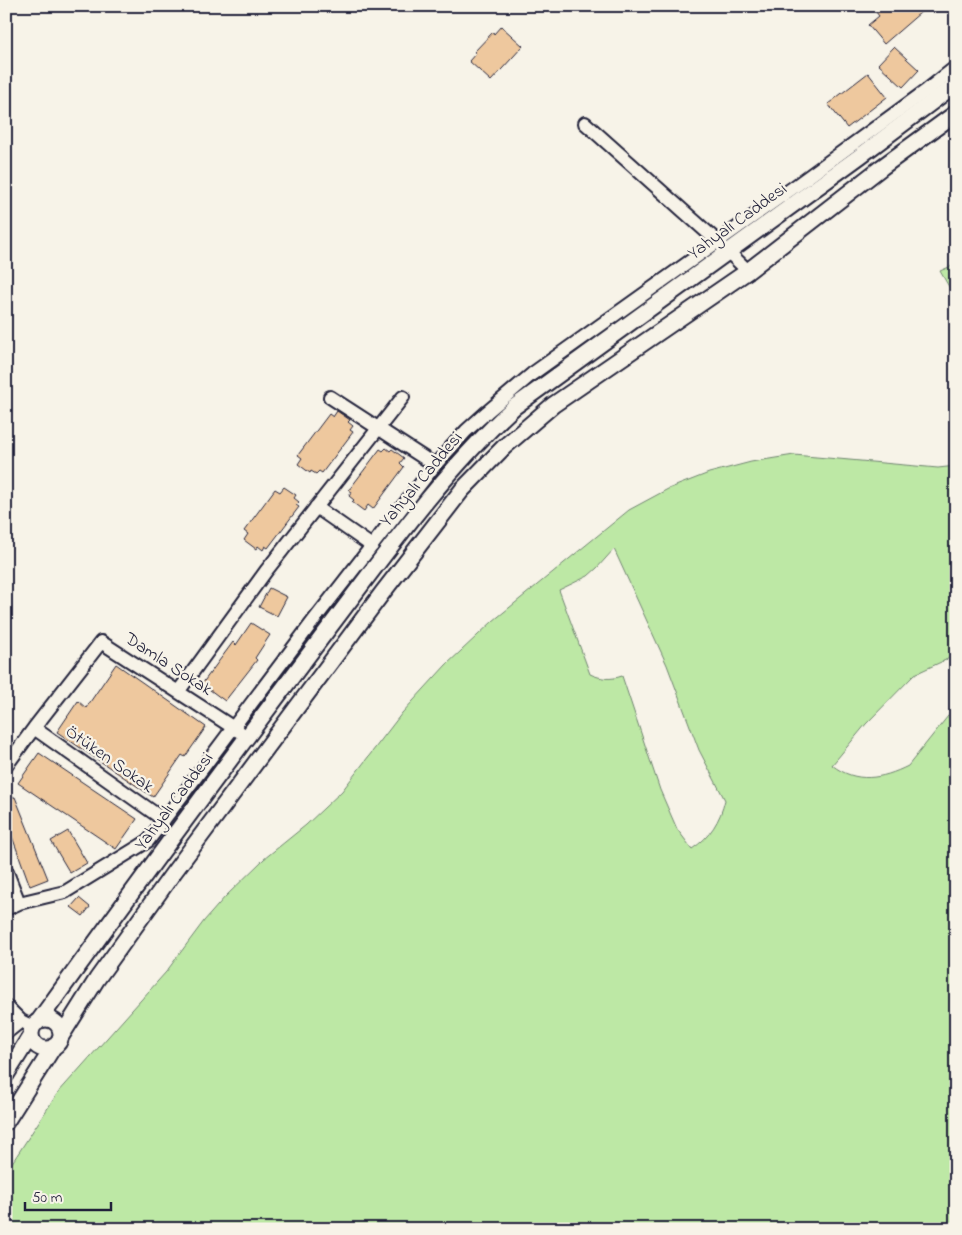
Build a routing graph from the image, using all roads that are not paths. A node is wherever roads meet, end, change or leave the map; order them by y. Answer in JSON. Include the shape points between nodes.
{"nodes":[{"id":1,"x":956,"y":67,"type":"edge"},
{"id":2,"x":956,"y":84,"type":"edge"},
{"id":3,"x":956,"y":112,"type":"edge"},
{"id":4,"x":585,"y":123,"type":"dead end"},
{"id":5,"x":717,"y":241,"type":"junction"},
{"id":6,"x":729,"y":252,"type":"junction"},
{"id":7,"x":748,"y":271,"type":"junction"},
{"id":8,"x":330,"y":397,"type":"dead end"},
{"id":9,"x":404,"y":397,"type":"dead end"},
{"id":10,"x":379,"y":428,"type":"junction"},
{"id":11,"x":435,"y":465,"type":"junction"},
{"id":12,"x":316,"y":507,"type":"junction"},
{"id":13,"x":372,"y":546,"type":"junction"},
{"id":14,"x":178,"y":692,"type":"junction"},
{"id":15,"x":34,"y":728,"type":"junction"},
{"id":16,"x":233,"y":728,"type":"junction"},
{"id":17,"x":247,"y":737,"type":"junction"},
{"id":18,"x":6,"y":766,"type":"edge"},
{"id":19,"x":164,"y":820,"type":"junction"},
{"id":20,"x":6,"y":870,"type":"edge"},
{"id":21,"x":19,"y":903,"type":"junction"},
{"id":22,"x":6,"y":909,"type":"edge"},
{"id":23,"x":6,"y":1006,"type":"edge"},
{"id":24,"x":31,"y":1026,"type":"junction"},
{"id":25,"x":6,"y":1033,"type":"edge"},
{"id":26,"x":57,"y":1042,"type":"junction"},
{"id":27,"x":6,"y":1075,"type":"edge"},
{"id":28,"x":6,"y":1122,"type":"edge"}],
"edges":[{"from":1,"to":5,"type":"street"},
{"from":2,"to":6,"type":"main road","name":"Yahyalı Caddesi"},
{"from":3,"to":7,"type":"main road","name":"Yahyalı Caddesi"},
{"from":4,"to":5,"type":"street"},
{"from":5,"to":6,"type":"street"},
{"from":5,"to":11,"type":"street","via":[[532,374],[466,431]]},
{"from":6,"to":7,"type":"street"},
{"from":6,"to":17,"type":"main road","name":"Yahyalı Caddesi","via":[[514,407],[476,444],[424,504]]},
{"from":7,"to":26,"type":"main road","name":"Yahyalı Caddesi","via":[[553,405],[504,447],[462,490],[174,872],[97,979]]},
{"from":8,"to":10,"type":"street"},
{"from":9,"to":10,"type":"street"},
{"from":10,"to":11,"type":"street"},
{"from":10,"to":12,"type":"street"},
{"from":11,"to":13,"type":"street"},
{"from":12,"to":13,"type":"street"},
{"from":12,"to":14,"type":"street"},
{"from":13,"to":16,"type":"street"},
{"from":14,"to":15,"type":"street","name":"Damla Sokak","via":[[101,642]]},
{"from":14,"to":16,"type":"street","name":"Damla Sokak"},
{"from":15,"to":18,"type":"street","name":"Damla Sokak"},
{"from":15,"to":19,"type":"street","name":"Ötüken Sokak"},
{"from":16,"to":17,"type":"street","name":"Damla Sokak"},
{"from":16,"to":19,"type":"street"},
{"from":17,"to":24,"type":"main road","name":"Yahyalı Caddesi"},
{"from":19,"to":21,"type":"street","via":[[148,841],[64,892]]},
{"from":20,"to":21,"type":"street"},
{"from":21,"to":22,"type":"street"},
{"from":23,"to":24,"type":"street"},
{"from":24,"to":25,"type":"street"},
{"from":24,"to":26,"type":"main road","via":[[35,1044],[39,1047],[49,1048]]},
{"from":24,"to":26,"type":"main road","via":[[48,1019],[57,1024],[60,1028]]},
{"from":24,"to":27,"type":"main road","name":"Yahyalı Caddesi"},
{"from":26,"to":28,"type":"main road","name":"Yahyalı Caddesi"}]}
